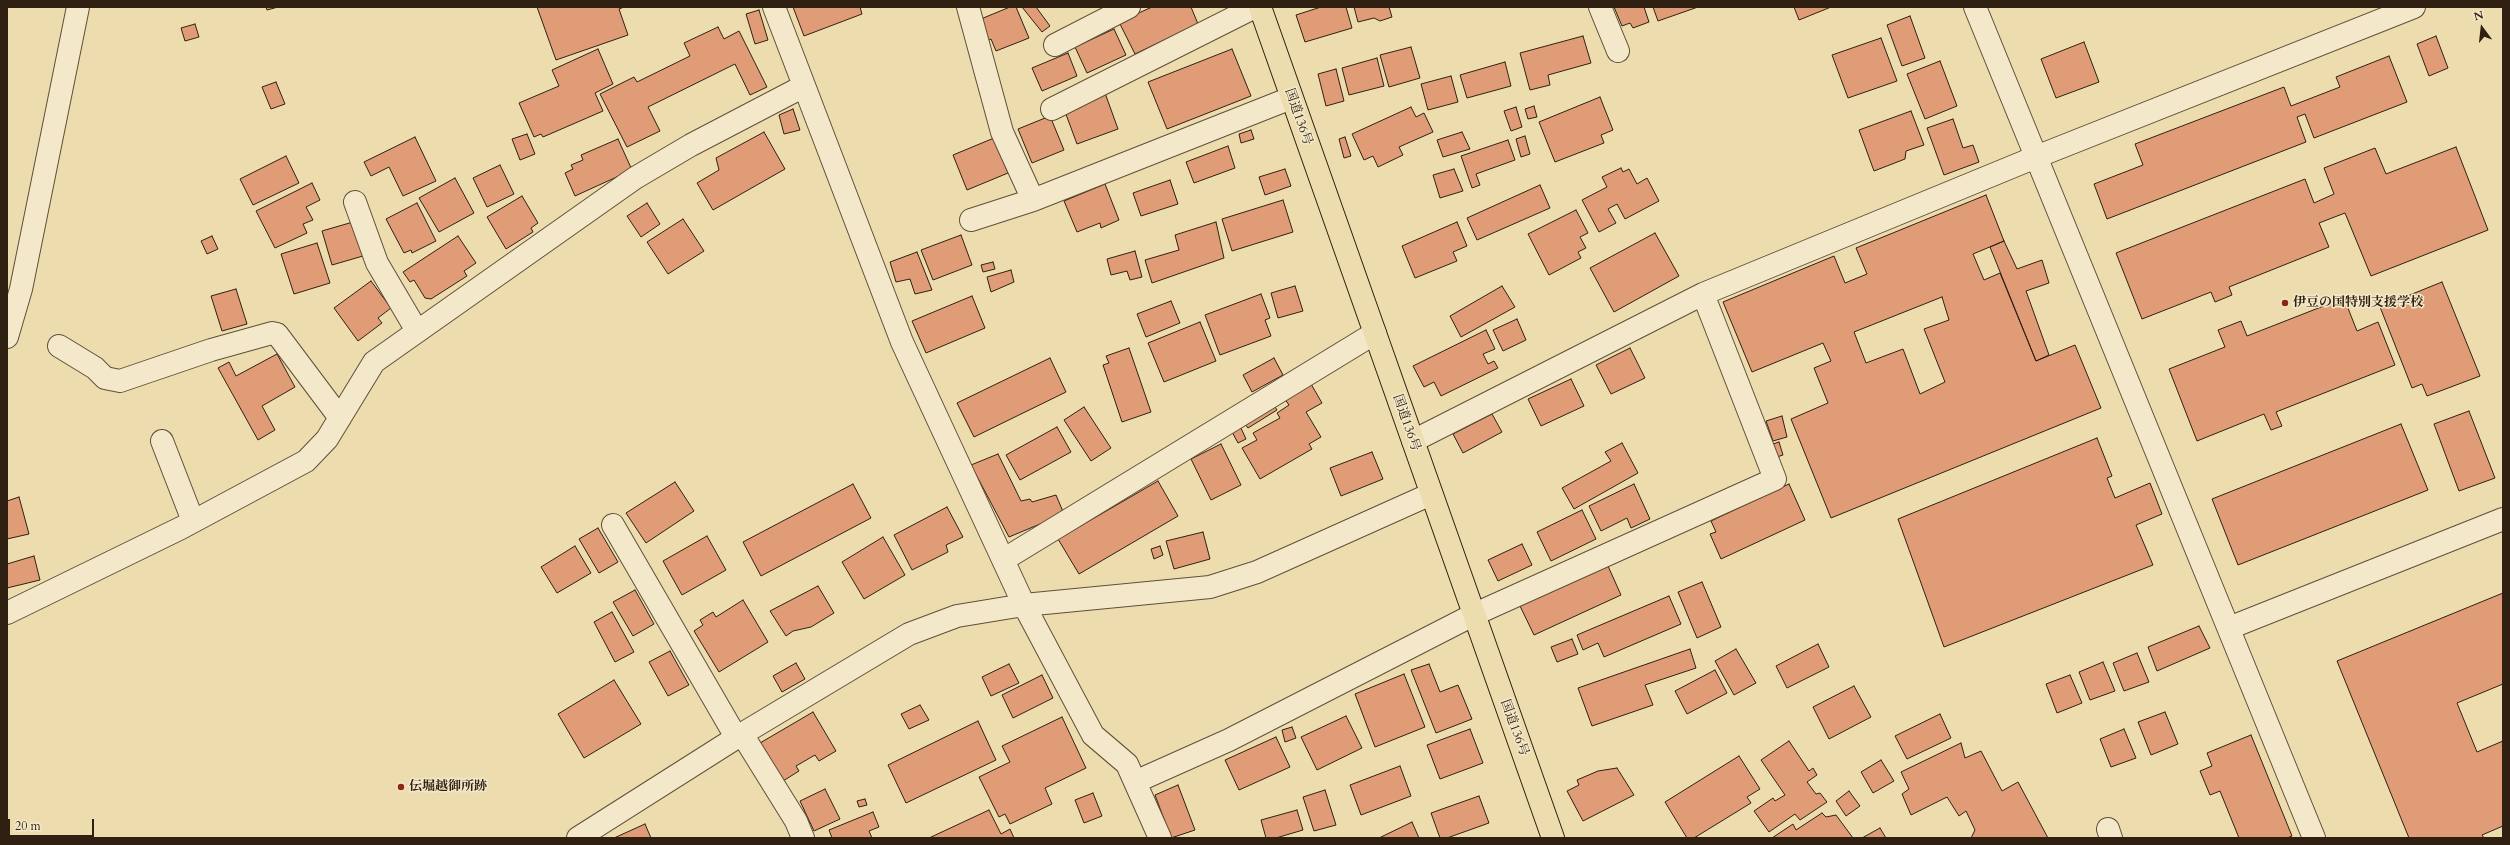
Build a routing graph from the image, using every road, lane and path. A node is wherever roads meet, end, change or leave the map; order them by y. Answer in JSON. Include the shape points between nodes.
{"nodes":[{"id":1,"x":78,"y":7,"type":"edge"},
{"id":2,"x":774,"y":7,"type":"edge"},
{"id":3,"x":968,"y":7,"type":"edge"},
{"id":4,"x":1129,"y":7,"type":"edge"},
{"id":5,"x":1255,"y":7,"type":"edge"},
{"id":6,"x":1260,"y":7,"type":"edge"},
{"id":7,"x":1600,"y":7,"type":"edge"},
{"id":8,"x":1975,"y":7,"type":"edge"},
{"id":9,"x":2414,"y":7,"type":"edge"},
{"id":10,"x":1055,"y":45,"type":"dead end"},
{"id":11,"x":1618,"y":51,"type":"dead end"},
{"id":12,"x":804,"y":86,"type":"junction"},
{"id":13,"x":1291,"y":98,"type":"junction"},
{"id":14,"x":1052,"y":109,"type":"dead end"},
{"id":15,"x":2036,"y":157,"type":"junction"},
{"id":16,"x":1033,"y":200,"type":"junction"},
{"id":17,"x":355,"y":202,"type":"dead end"},
{"id":18,"x":971,"y":220,"type":"dead end"},
{"id":19,"x":1703,"y":294,"type":"junction"},
{"id":20,"x":417,"y":331,"type":"junction"},
{"id":21,"x":1375,"y":333,"type":"junction"},
{"id":22,"x":7,"y":337,"type":"edge"},
{"id":23,"x":59,"y":346,"type":"dead end"},
{"id":24,"x":340,"y":418,"type":"junction"},
{"id":25,"x":162,"y":441,"type":"dead end"},
{"id":26,"x":1413,"y":441,"type":"junction"},
{"id":27,"x":1431,"y":494,"type":"junction"},
{"id":28,"x":2503,"y":519,"type":"edge"},
{"id":29,"x":193,"y":521,"type":"junction"},
{"id":30,"x":613,"y":525,"type":"dead end"},
{"id":31,"x":1003,"y":560,"type":"junction"},
{"id":32,"x":1024,"y":605,"type":"junction"},
{"id":33,"x":7,"y":613,"type":"edge"},
{"id":34,"x":1473,"y":615,"type":"junction"},
{"id":35,"x":2229,"y":628,"type":"junction"},
{"id":36,"x":739,"y":735,"type":"junction"},
{"id":37,"x":1135,"y":782,"type":"junction"},
{"id":38,"x":578,"y":838,"type":"edge"},
{"id":39,"x":803,"y":838,"type":"edge"},
{"id":40,"x":1160,"y":838,"type":"edge"},
{"id":41,"x":1553,"y":838,"type":"edge"},
{"id":42,"x":2314,"y":838,"type":"edge"}],
"edges":[{"from":1,"to":22,"type":"street","via":[[21,289]]},
{"from":2,"to":12,"type":"street"},
{"from":3,"to":16,"type":"street","via":[[1002,132]]},
{"from":4,"to":10,"type":"street"},
{"from":5,"to":14,"type":"street"},
{"from":6,"to":13,"type":"highway","name":"国道136号"},
{"from":7,"to":11,"type":"street"},
{"from":8,"to":15,"type":"street"},
{"from":9,"to":15,"type":"street"},
{"from":12,"to":20,"type":"street","via":[[691,145],[635,178]]},
{"from":12,"to":31,"type":"street","via":[[902,342]]},
{"from":13,"to":16,"type":"street"},
{"from":13,"to":21,"type":"highway","name":"国道136号"},
{"from":15,"to":19,"type":"street"},
{"from":15,"to":35,"type":"street"},
{"from":16,"to":18,"type":"street"},
{"from":17,"to":20,"type":"street","via":[[377,263]]},
{"from":19,"to":26,"type":"street"},
{"from":19,"to":34,"type":"street","via":[[1775,479]]},
{"from":20,"to":24,"type":"street","via":[[374,362]]},
{"from":21,"to":26,"type":"highway","name":"国道136号"},
{"from":21,"to":31,"type":"street"},
{"from":23,"to":24,"type":"street","via":[[95,368],[105,378],[120,380],[211,350],[277,334]]},
{"from":24,"to":29,"type":"street","via":[[327,439],[306,461]]},
{"from":25,"to":29,"type":"street"},
{"from":26,"to":27,"type":"highway","name":"国道136号"},
{"from":27,"to":32,"type":"street","via":[[1257,572],[1210,587]]},
{"from":27,"to":34,"type":"highway","name":"国道136号"},
{"from":28,"to":35,"type":"street"},
{"from":29,"to":33,"type":"street"},
{"from":30,"to":36,"type":"street"},
{"from":31,"to":32,"type":"street"},
{"from":32,"to":36,"type":"street","via":[[957,616],[909,634]]},
{"from":32,"to":37,"type":"street","via":[[1093,735],[1127,764]]},
{"from":34,"to":37,"type":"street","via":[[1229,740]]},
{"from":34,"to":41,"type":"highway","name":"国道136号"},
{"from":35,"to":42,"type":"street"},
{"from":36,"to":38,"type":"street"},
{"from":36,"to":39,"type":"street","via":[[796,821]]},
{"from":37,"to":40,"type":"street"}]}
